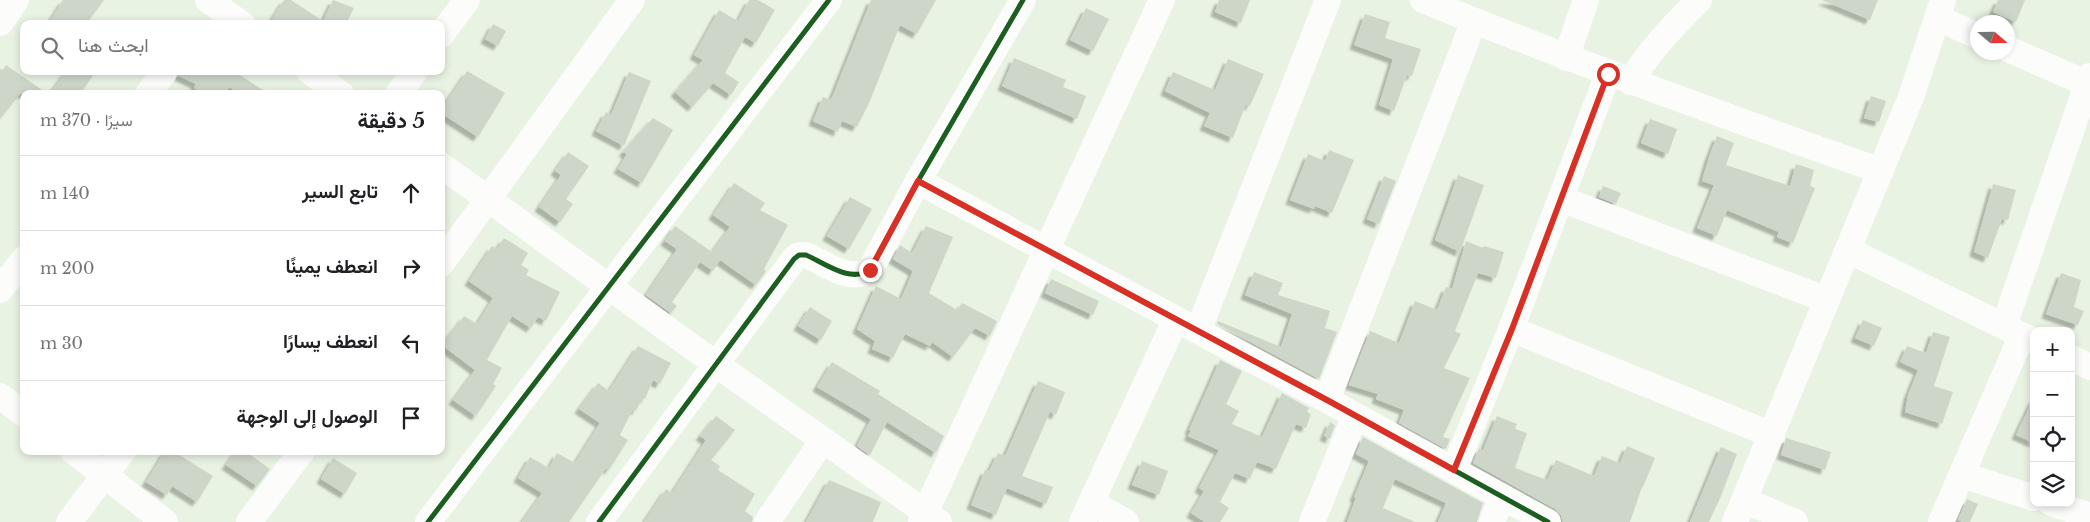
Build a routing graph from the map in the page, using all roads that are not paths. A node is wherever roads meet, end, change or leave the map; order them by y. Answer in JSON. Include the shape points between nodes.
{"nodes":[{"id":1,"x":16,"y":0,"type":"edge"},
{"id":2,"x":467,"y":0,"type":"edge"},
{"id":3,"x":632,"y":0,"type":"edge"},
{"id":4,"x":829,"y":0,"type":"edge"},
{"id":5,"x":1023,"y":0,"type":"edge"},
{"id":6,"x":1162,"y":0,"type":"edge"},
{"id":7,"x":1328,"y":0,"type":"edge"},
{"id":8,"x":1423,"y":0,"type":"edge"},
{"id":9,"x":1586,"y":0,"type":"edge"},
{"id":10,"x":1699,"y":0,"type":"edge"},
{"id":11,"x":211,"y":7,"type":"edge"},
{"id":12,"x":1940,"y":9,"type":"edge"},
{"id":13,"x":235,"y":20,"type":"edge"},
{"id":14,"x":1474,"y":21,"type":"junction"},
{"id":15,"x":0,"y":22,"type":"edge"},
{"id":16,"x":445,"y":30,"type":"edge"},
{"id":17,"x":1970,"y":30,"type":"edge"},
{"id":18,"x":2015,"y":52,"type":"edge"},
{"id":19,"x":1566,"y":58,"type":"junction"},
{"id":20,"x":162,"y":75,"type":"edge"},
{"id":21,"x":315,"y":75,"type":"edge"},
{"id":22,"x":412,"y":75,"type":"edge"},
{"id":23,"x":1619,"y":78,"type":"junction"},
{"id":24,"x":2089,"y":82,"type":"edge"},
{"id":25,"x":151,"y":90,"type":"edge"},
{"id":26,"x":335,"y":90,"type":"edge"},
{"id":27,"x":401,"y":90,"type":"edge"},
{"id":28,"x":445,"y":168,"type":"edge"},
{"id":29,"x":1881,"y":171,"type":"junction"},
{"id":30,"x":918,"y":181,"type":"junction"},
{"id":31,"x":1562,"y":198,"type":"junction"},
{"id":32,"x":489,"y":200,"type":"junction"},
{"id":33,"x":1046,"y":250,"type":"junction"},
{"id":34,"x":1848,"y":250,"type":"junction"},
{"id":35,"x":445,"y":259,"type":"edge"},
{"id":36,"x":20,"y":264,"type":"edge"},
{"id":37,"x":609,"y":285,"type":"junction"},
{"id":38,"x":0,"y":290,"type":"edge"},
{"id":39,"x":1828,"y":300,"type":"junction"},
{"id":40,"x":1187,"y":325,"type":"junction"},
{"id":41,"x":1512,"y":329,"type":"junction"},
{"id":42,"x":2020,"y":334,"type":"edge"},
{"id":43,"x":2075,"y":360,"type":"edge"},
{"id":44,"x":717,"y":365,"type":"junction"},
{"id":45,"x":2090,"y":367,"type":"edge"},
{"id":46,"x":0,"y":396,"type":"edge"},
{"id":47,"x":1327,"y":400,"type":"junction"},
{"id":48,"x":20,"y":411,"type":"edge"},
{"id":49,"x":1355,"y":416,"type":"junction"},
{"id":50,"x":1772,"y":435,"type":"junction"},
{"id":51,"x":823,"y":440,"type":"junction"},
{"id":52,"x":78,"y":455,"type":"edge"},
{"id":53,"x":120,"y":455,"type":"edge"},
{"id":54,"x":299,"y":455,"type":"edge"},
{"id":55,"x":1454,"y":470,"type":"junction"},
{"id":56,"x":1962,"y":474,"type":"junction"},
{"id":57,"x":105,"y":475,"type":"junction"},
{"id":58,"x":1502,"y":497,"type":"junction"},
{"id":59,"x":2030,"y":497,"type":"edge"},
{"id":60,"x":2063,"y":507,"type":"edge"},
{"id":61,"x":1739,"y":511,"type":"edge"},
{"id":62,"x":1087,"y":512,"type":"edge"},
{"id":63,"x":2090,"y":516,"type":"edge"},
{"id":64,"x":929,"y":519,"type":"edge"},
{"id":65,"x":69,"y":522,"type":"edge"},
{"id":66,"x":165,"y":522,"type":"edge"},
{"id":67,"x":249,"y":522,"type":"edge"},
{"id":68,"x":428,"y":522,"type":"edge"},
{"id":69,"x":599,"y":522,"type":"edge"},
{"id":70,"x":767,"y":522,"type":"edge"},
{"id":71,"x":1126,"y":522,"type":"edge"},
{"id":72,"x":1312,"y":522,"type":"edge"},
{"id":73,"x":1492,"y":522,"type":"edge"},
{"id":74,"x":1548,"y":522,"type":"edge"},
{"id":75,"x":1795,"y":522,"type":"edge"},
{"id":76,"x":1941,"y":522,"type":"edge"}],
"edges":[{"from":1,"to":15,"type":"street"},
{"from":2,"to":16,"type":"street"},
{"from":3,"to":32,"type":"street"},
{"from":4,"to":37,"type":"street"},
{"from":5,"to":30,"type":"street"},
{"from":6,"to":33,"type":"street"},
{"from":7,"to":40,"type":"street"},
{"from":8,"to":14,"type":"street"},
{"from":9,"to":19,"type":"street"},
{"from":10,"to":23,"type":"street","via":[[1645,58]]},
{"from":11,"to":13,"type":"street"},
{"from":12,"to":17,"type":"street"},
{"from":12,"to":29,"type":"street","via":[[1911,97]]},
{"from":14,"to":19,"type":"street"},
{"from":14,"to":47,"type":"street"},
{"from":18,"to":24,"type":"street"},
{"from":19,"to":23,"type":"street"},
{"from":20,"to":25,"type":"street"},
{"from":21,"to":26,"type":"street"},
{"from":22,"to":27,"type":"street"},
{"from":23,"to":29,"type":"street"},
{"from":23,"to":31,"type":"street"},
{"from":24,"to":42,"type":"street"},
{"from":28,"to":32,"type":"street"},
{"from":29,"to":34,"type":"street"},
{"from":30,"to":33,"type":"street"},
{"from":30,"to":44,"type":"street","via":[[870,270],[862,276],[852,276],[799,254]]},
{"from":31,"to":39,"type":"street"},
{"from":31,"to":41,"type":"street"},
{"from":32,"to":35,"type":"street"},
{"from":32,"to":37,"type":"street"},
{"from":33,"to":40,"type":"street"},
{"from":33,"to":64,"type":"street"},
{"from":34,"to":39,"type":"street"},
{"from":34,"to":42,"type":"street"},
{"from":36,"to":38,"type":"street"},
{"from":37,"to":44,"type":"street"},
{"from":37,"to":68,"type":"street"},
{"from":39,"to":50,"type":"street"},
{"from":40,"to":47,"type":"street"},
{"from":40,"to":62,"type":"street"},
{"from":41,"to":50,"type":"street"},
{"from":41,"to":55,"type":"street"},
{"from":42,"to":56,"type":"street"},
{"from":43,"to":45,"type":"street"},
{"from":44,"to":51,"type":"street"},
{"from":44,"to":69,"type":"street"},
{"from":46,"to":48,"type":"street"},
{"from":47,"to":49,"type":"street"},
{"from":49,"to":55,"type":"street"},
{"from":49,"to":72,"type":"street"},
{"from":50,"to":61,"type":"street"},
{"from":51,"to":64,"type":"street"},
{"from":51,"to":70,"type":"street"},
{"from":52,"to":57,"type":"street"},
{"from":53,"to":57,"type":"street"},
{"from":54,"to":67,"type":"street"},
{"from":55,"to":58,"type":"street"},
{"from":56,"to":59,"type":"street"},
{"from":56,"to":76,"type":"street"},
{"from":57,"to":65,"type":"street"},
{"from":57,"to":66,"type":"street"},
{"from":58,"to":73,"type":"street"},
{"from":58,"to":74,"type":"street"},
{"from":60,"to":63,"type":"street"},
{"from":61,"to":75,"type":"street"},
{"from":62,"to":71,"type":"street"}]}
